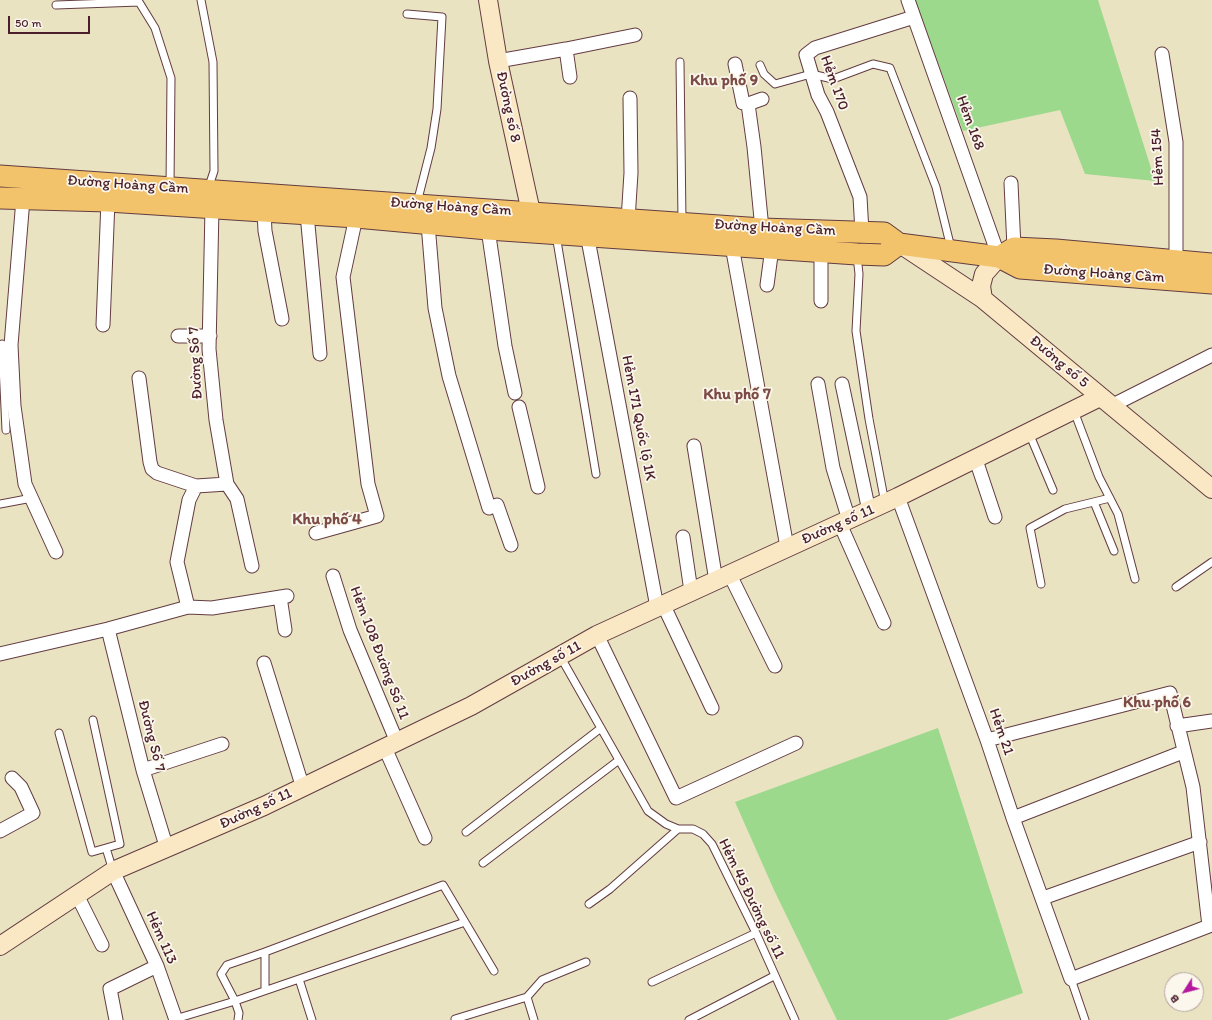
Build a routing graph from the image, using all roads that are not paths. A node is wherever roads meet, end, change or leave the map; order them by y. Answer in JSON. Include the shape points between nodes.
{"nodes":[{"id":1,"x":202,"y":0,"type":"edge"},
{"id":2,"x":488,"y":0,"type":"edge"},
{"id":3,"x":908,"y":0,"type":"edge"},
{"id":4,"x":56,"y":5,"type":"dead end"},
{"id":5,"x":407,"y":14,"type":"dead end"},
{"id":6,"x":914,"y":17,"type":"junction"},
{"id":7,"x":635,"y":35,"type":"dead end"},
{"id":8,"x":566,"y":49,"type":"junction"},
{"id":9,"x":1162,"y":54,"type":"dead end"},
{"id":10,"x":498,"y":61,"type":"junction"},
{"id":11,"x":680,"y":62,"type":"dead end"},
{"id":12,"x":734,"y":64,"type":"dead end"},
{"id":13,"x":760,"y":65,"type":"dead end"},
{"id":14,"x":811,"y":74,"type":"junction"},
{"id":15,"x":570,"y":77,"type":"dead end"},
{"id":16,"x":630,"y":98,"type":"dead end"},
{"id":17,"x":762,"y":99,"type":"dead end"},
{"id":18,"x":748,"y":104,"type":"junction"},
{"id":19,"x":0,"y":176,"type":"edge"},
{"id":20,"x":1011,"y":183,"type":"dead end"},
{"id":21,"x":170,"y":188,"type":"junction"},
{"id":22,"x":0,"y":198,"type":"edge"},
{"id":23,"x":23,"y":199,"type":"junction"},
{"id":24,"x":210,"y":199,"type":"junction"},
{"id":25,"x":108,"y":201,"type":"junction"},
{"id":26,"x":416,"y":205,"type":"junction"},
{"id":27,"x":264,"y":211,"type":"junction"},
{"id":28,"x":307,"y":214,"type":"junction"},
{"id":29,"x":356,"y":217,"type":"junction"},
{"id":30,"x":628,"y":220,"type":"junction"},
{"id":31,"x":533,"y":222,"type":"junction"},
{"id":32,"x":682,"y":223,"type":"junction"},
{"id":33,"x":428,"y":224,"type":"junction"},
{"id":34,"x":488,"y":229,"type":"junction"},
{"id":35,"x":762,"y":229,"type":"junction"},
{"id":36,"x":862,"y":232,"type":"junction"},
{"id":37,"x":556,"y":233,"type":"junction"},
{"id":38,"x":587,"y":234,"type":"junction"},
{"id":39,"x":899,"y":244,"type":"junction"},
{"id":40,"x":732,"y":246,"type":"junction"},
{"id":41,"x":772,"y":248,"type":"junction"},
{"id":42,"x":951,"y":250,"type":"junction"},
{"id":43,"x":821,"y":251,"type":"junction"},
{"id":44,"x":1006,"y":252,"type":"junction"},
{"id":45,"x":857,"y":254,"type":"junction"},
{"id":46,"x":1176,"y":260,"type":"junction"},
{"id":47,"x":1212,"y":264,"type":"edge"},
{"id":48,"x":1212,"y":283,"type":"edge"},
{"id":49,"x":768,"y":285,"type":"dead end"},
{"id":50,"x":983,"y":299,"type":"junction"},
{"id":51,"x":821,"y":301,"type":"dead end"},
{"id":52,"x":282,"y":319,"type":"dead end"},
{"id":53,"x":103,"y":325,"type":"dead end"},
{"id":54,"x":178,"y":336,"type":"dead end"},
{"id":55,"x":210,"y":336,"type":"junction"},
{"id":56,"x":5,"y":344,"type":"edge"},
{"id":57,"x":320,"y":354,"type":"dead end"},
{"id":58,"x":1212,"y":355,"type":"edge"},
{"id":59,"x":139,"y":378,"type":"dead end"},
{"id":60,"x":818,"y":384,"type":"dead end"},
{"id":61,"x":842,"y":384,"type":"dead end"},
{"id":62,"x":516,"y":393,"type":"dead end"},
{"id":63,"x":1105,"y":401,"type":"junction"},
{"id":64,"x":519,"y":407,"type":"dead end"},
{"id":65,"x":1074,"y":410,"type":"junction"},
{"id":66,"x":6,"y":430,"type":"dead end"},
{"id":67,"x":1029,"y":432,"type":"junction"},
{"id":68,"x":694,"y":446,"type":"dead end"},
{"id":69,"x":976,"y":460,"type":"junction"},
{"id":70,"x":596,"y":474,"type":"dead end"},
{"id":71,"x":226,"y":484,"type":"junction"},
{"id":72,"x":196,"y":486,"type":"junction"},
{"id":73,"x":538,"y":487,"type":"dead end"},
{"id":74,"x":1212,"y":489,"type":"edge"},
{"id":75,"x":1053,"y":490,"type":"dead end"},
{"id":76,"x":32,"y":498,"type":"junction"},
{"id":77,"x":1110,"y":498,"type":"junction"},
{"id":78,"x":1094,"y":502,"type":"junction"},
{"id":79,"x":0,"y":504,"type":"edge"},
{"id":80,"x":884,"y":504,"type":"junction"},
{"id":81,"x":996,"y":517,"type":"dead end"},
{"id":82,"x":845,"y":522,"type":"junction"},
{"id":83,"x":316,"y":533,"type":"dead end"},
{"id":84,"x":683,"y":537,"type":"dead end"},
{"id":85,"x":511,"y":545,"type":"dead end"},
{"id":86,"x":787,"y":547,"type":"junction"},
{"id":87,"x":1114,"y":551,"type":"dead end"},
{"id":88,"x":56,"y":552,"type":"dead end"},
{"id":89,"x":1212,"y":562,"type":"edge"},
{"id":90,"x":252,"y":566,"type":"dead end"},
{"id":91,"x":333,"y":576,"type":"dead end"},
{"id":92,"x":723,"y":578,"type":"junction"},
{"id":93,"x":1135,"y":579,"type":"dead end"},
{"id":94,"x":1041,"y":584,"type":"dead end"},
{"id":95,"x":1176,"y":587,"type":"dead end"},
{"id":96,"x":691,"y":591,"type":"junction"},
{"id":97,"x":660,"y":606,"type":"junction"},
{"id":98,"x":188,"y":607,"type":"junction"},
{"id":99,"x":884,"y":623,"type":"dead end"},
{"id":100,"x":108,"y":630,"type":"junction"},
{"id":101,"x":285,"y":630,"type":"dead end"},
{"id":102,"x":597,"y":635,"type":"junction"},
{"id":103,"x":0,"y":654,"type":"edge"},
{"id":104,"x":560,"y":656,"type":"junction"},
{"id":105,"x":264,"y":663,"type":"dead end"},
{"id":106,"x":776,"y":666,"type":"dead end"},
{"id":107,"x":712,"y":708,"type":"dead end"},
{"id":108,"x":93,"y":720,"type":"dead end"},
{"id":109,"x":1212,"y":720,"type":"edge"},
{"id":110,"x":1177,"y":726,"type":"junction"},
{"id":111,"x":601,"y":728,"type":"junction"},
{"id":112,"x":59,"y":732,"type":"dead end"},
{"id":113,"x":987,"y":740,"type":"junction"},
{"id":114,"x":796,"y":743,"type":"dead end"},
{"id":115,"x":222,"y":744,"type":"dead end"},
{"id":116,"x":391,"y":745,"type":"junction"},
{"id":117,"x":1183,"y":752,"type":"junction"},
{"id":118,"x":619,"y":760,"type":"junction"},
{"id":119,"x":143,"y":770,"type":"junction"},
{"id":120,"x":12,"y":778,"type":"dead end"},
{"id":121,"x":303,"y":788,"type":"junction"},
{"id":122,"x":1013,"y":818,"type":"junction"},
{"id":123,"x":678,"y":829,"type":"junction"},
{"id":124,"x":0,"y":831,"type":"edge"},
{"id":125,"x":466,"y":832,"type":"dead end"},
{"id":126,"x":425,"y":838,"type":"dead end"},
{"id":127,"x":1200,"y":842,"type":"junction"},
{"id":128,"x":106,"y":848,"type":"junction"},
{"id":129,"x":167,"y":849,"type":"junction"},
{"id":130,"x":483,"y":863,"type":"dead end"},
{"id":131,"x":113,"y":871,"type":"junction"},
{"id":132,"x":77,"y":895,"type":"junction"},
{"id":133,"x":1043,"y":898,"type":"junction"},
{"id":134,"x":589,"y":904,"type":"dead end"},
{"id":135,"x":465,"y":922,"type":"junction"},
{"id":136,"x":756,"y":933,"type":"junction"},
{"id":137,"x":102,"y":945,"type":"dead end"},
{"id":138,"x":0,"y":946,"type":"edge"},
{"id":139,"x":265,"y":952,"type":"junction"},
{"id":140,"x":586,"y":962,"type":"dead end"},
{"id":141,"x":157,"y":966,"type":"junction"},
{"id":142,"x":494,"y":971,"type":"dead end"},
{"id":143,"x":774,"y":976,"type":"junction"},
{"id":144,"x":299,"y":978,"type":"junction"},
{"id":145,"x":1071,"y":979,"type":"junction"},
{"id":146,"x":652,"y":982,"type":"dead end"},
{"id":147,"x":265,"y":990,"type":"junction"},
{"id":148,"x":527,"y":997,"type":"junction"},
{"id":149,"x":235,"y":1001,"type":"junction"},
{"id":150,"x":116,"y":1020,"type":"edge"},
{"id":151,"x":176,"y":1020,"type":"edge"},
{"id":152,"x":238,"y":1020,"type":"edge"},
{"id":153,"x":312,"y":1020,"type":"edge"},
{"id":154,"x":454,"y":1020,"type":"edge"},
{"id":155,"x":534,"y":1020,"type":"edge"},
{"id":156,"x":688,"y":1020,"type":"edge"},
{"id":157,"x":795,"y":1020,"type":"edge"},
{"id":158,"x":1086,"y":1020,"type":"edge"}],
"edges":[{"from":1,"to":24,"type":"lane","via":[[214,62],[214,171]]},
{"from":2,"to":10,"type":"main road","name":"Đường số 8"},
{"from":3,"to":6,"type":"street","name":"Hẻm 168"},
{"from":4,"to":21,"type":"lane","via":[[138,2],[155,28],[171,78]]},
{"from":5,"to":26,"type":"lane","via":[[442,17],[431,148]]},
{"from":6,"to":14,"type":"street","name":"Hẻm 170","via":[[809,51],[806,55]]},
{"from":6,"to":44,"type":"street","name":"Hẻm 168"},
{"from":7,"to":8,"type":"street"},
{"from":8,"to":10,"type":"street"},
{"from":8,"to":15,"type":"street"},
{"from":9,"to":46,"type":"street","name":"Hẻm 154","via":[[1176,142]]},
{"from":10,"to":31,"type":"main road","name":"Đường số 8"},
{"from":11,"to":32,"type":"lane"},
{"from":12,"to":18,"type":"street","via":[[743,103]]},
{"from":13,"to":14,"type":"lane","via":[[764,74],[775,84]]},
{"from":14,"to":36,"type":"street","name":"Hẻm 170","via":[[860,197]]},
{"from":14,"to":42,"type":"lane","via":[[833,78],[873,64],[890,68],[936,187]]},
{"from":16,"to":30,"type":"street","via":[[631,173]]},
{"from":17,"to":18,"type":"street"},
{"from":18,"to":35,"type":"street"},
{"from":19,"to":21,"type":"main road","name":"Đường Hoàng Cầm"},
{"from":20,"to":44,"type":"street"},
{"from":21,"to":24,"type":"main road","name":"Đường Hoàng Cầm"},
{"from":22,"to":23,"type":"main road","name":"Đường Hoàng Cầm"},
{"from":23,"to":25,"type":"main road","name":"Đường Hoàng Cầm"},
{"from":23,"to":56,"type":"street"},
{"from":24,"to":25,"type":"main road","name":"Đường Hoàng Cầm"},
{"from":24,"to":26,"type":"main road","name":"Đường Hoàng Cầm"},
{"from":24,"to":27,"type":"main road","name":"Đường Hoàng Cầm"},
{"from":24,"to":55,"type":"street","name":"Đường Số 7"},
{"from":25,"to":53,"type":"street"},
{"from":26,"to":31,"type":"main road","name":"Đường Hoàng Cầm"},
{"from":27,"to":28,"type":"main road","name":"Đường Hoàng Cầm"},
{"from":27,"to":52,"type":"street"},
{"from":28,"to":29,"type":"main road","name":"Đường Hoàng Cầm"},
{"from":28,"to":57,"type":"street"},
{"from":29,"to":33,"type":"main road","name":"Đường Hoàng Cầm"},
{"from":29,"to":83,"type":"street","via":[[343,277],[368,484],[377,516]]},
{"from":30,"to":31,"type":"main road","name":"Đường Hoàng Cầm"},
{"from":30,"to":32,"type":"main road","name":"Đường Hoàng Cầm"},
{"from":31,"to":34,"type":"main road","name":"Đường Hoàng Cầm"},
{"from":31,"to":37,"type":"main road","name":"Đường Hoàng Cầm"},
{"from":32,"to":35,"type":"main road","name":"Đường Hoàng Cầm"},
{"from":33,"to":34,"type":"main road","name":"Đường Hoàng Cầm"},
{"from":33,"to":85,"type":"street","via":[[435,308],[449,376],[489,508],[497,505]]},
{"from":34,"to":62,"type":"street","via":[[505,346]]},
{"from":35,"to":36,"type":"main road","name":"Đường Hoàng Cầm"},
{"from":36,"to":39,"type":"main road","name":"Đường Hoàng Cầm","via":[[884,233]]},
{"from":37,"to":38,"type":"main road","name":"Đường Hoàng Cầm"},
{"from":37,"to":70,"type":"lane"},
{"from":38,"to":40,"type":"main road","name":"Đường Hoàng Cầm"},
{"from":38,"to":97,"type":"street","name":"Hẻm 171 Quốc lộ 1K"},
{"from":39,"to":42,"type":"main road","name":"Đường Hoàng Cầm"},
{"from":39,"to":45,"type":"main road","name":"Đường Hoàng Cầm","via":[[884,255]]},
{"from":39,"to":50,"type":"main road","name":"Đường số 5"},
{"from":40,"to":41,"type":"main road","name":"Đường Hoàng Cầm"},
{"from":40,"to":86,"type":"street"},
{"from":41,"to":43,"type":"main road","name":"Đường Hoàng Cầm"},
{"from":41,"to":49,"type":"street"},
{"from":42,"to":44,"type":"main road","name":"Đường Hoàng Cầm"},
{"from":43,"to":45,"type":"main road","name":"Đường Hoàng Cầm"},
{"from":43,"to":51,"type":"street"},
{"from":44,"to":46,"type":"main road","name":"Đường Hoàng Cầm"},
{"from":44,"to":48,"type":"main road","name":"Đường Hoàng Cầm","via":[[1020,268]]},
{"from":44,"to":50,"type":"main road","via":[[984,274],[981,286]]},
{"from":45,"to":80,"type":"lane","via":[[859,274],[856,331]]},
{"from":46,"to":47,"type":"main road","name":"Đường Hoàng Cầm"},
{"from":50,"to":63,"type":"main road","name":"Đường số 5"},
{"from":54,"to":55,"type":"street"},
{"from":55,"to":71,"type":"street","name":"Đường Số 7","via":[[216,420]]},
{"from":56,"to":66,"type":"lane"},
{"from":56,"to":76,"type":"street","via":[[25,484]]},
{"from":58,"to":63,"type":"street"},
{"from":59,"to":72,"type":"street","via":[[152,469]]},
{"from":60,"to":82,"type":"street"},
{"from":61,"to":80,"type":"street","name":"Hẻm 21"},
{"from":63,"to":65,"type":"main road","name":"Đường số 11"},
{"from":63,"to":74,"type":"main road","name":"Đường số 5"},
{"from":64,"to":73,"type":"street"},
{"from":65,"to":67,"type":"main road","name":"Đường số 11"},
{"from":65,"to":77,"type":"lane"},
{"from":67,"to":69,"type":"main road","name":"Đường số 11"},
{"from":67,"to":75,"type":"lane"},
{"from":68,"to":92,"type":"street"},
{"from":69,"to":80,"type":"main road","name":"Đường số 11"},
{"from":69,"to":81,"type":"street"},
{"from":71,"to":72,"type":"street"},
{"from":71,"to":90,"type":"street","via":[[237,499]]},
{"from":72,"to":98,"type":"street","via":[[189,500],[177,562]]},
{"from":76,"to":79,"type":"lane"},
{"from":76,"to":88,"type":"street"},
{"from":77,"to":78,"type":"lane"},
{"from":77,"to":93,"type":"lane","via":[[1118,514]]},
{"from":78,"to":87,"type":"lane"},
{"from":78,"to":94,"type":"lane","via":[[1065,509],[1030,528]]},
{"from":80,"to":82,"type":"main road","name":"Đường số 11"},
{"from":80,"to":113,"type":"street","name":"Hẻm 21"},
{"from":82,"to":86,"type":"main road","name":"Đường số 11"},
{"from":82,"to":99,"type":"street"},
{"from":84,"to":96,"type":"street"},
{"from":86,"to":92,"type":"main road","name":"Đường số 11"},
{"from":89,"to":95,"type":"lane"},
{"from":91,"to":116,"type":"street","name":"Hẻm 108 Đường Số 11"},
{"from":92,"to":96,"type":"main road","name":"Đường số 11"},
{"from":92,"to":106,"type":"street"},
{"from":96,"to":97,"type":"main road","name":"Đường số 11"},
{"from":97,"to":102,"type":"main road","name":"Đường số 11"},
{"from":97,"to":107,"type":"street","name":"Hẻm 171 Quốc lộ 1K"},
{"from":98,"to":100,"type":"street"},
{"from":98,"to":101,"type":"street","via":[[212,608],[284,596]]},
{"from":100,"to":103,"type":"street"},
{"from":100,"to":119,"type":"street","name":"Đường Số 7"},
{"from":102,"to":104,"type":"main road","name":"Đường số 11"},
{"from":102,"to":114,"type":"street","via":[[676,798]]},
{"from":104,"to":111,"type":"lane","name":"Hẻm 45 Đường số 11"},
{"from":104,"to":116,"type":"main road","name":"Đường số 11","via":[[471,706]]},
{"from":105,"to":121,"type":"street"},
{"from":108,"to":128,"type":"lane","via":[[120,844]]},
{"from":109,"to":110,"type":"street"},
{"from":110,"to":113,"type":"street","via":[[1170,693]]},
{"from":110,"to":117,"type":"street"},
{"from":111,"to":118,"type":"lane","name":"Hẻm 45 Đường số 11"},
{"from":111,"to":125,"type":"lane"},
{"from":112,"to":128,"type":"lane","via":[[92,852]]},
{"from":113,"to":122,"type":"street","name":"Hẻm 21"},
{"from":115,"to":119,"type":"street"},
{"from":116,"to":121,"type":"main road","name":"Đường số 11"},
{"from":116,"to":126,"type":"street","name":"Hẻm 108 Đường Số 11"},
{"from":117,"to":122,"type":"street"},
{"from":117,"to":127,"type":"street","via":[[1193,787]]},
{"from":118,"to":123,"type":"lane","name":"Hẻm 45 Đường số 11","via":[[648,811],[657,819]]},
{"from":118,"to":130,"type":"lane"},
{"from":119,"to":129,"type":"street","name":"Đường Số 7"},
{"from":120,"to":124,"type":"street","via":[[21,787],[33,813]]},
{"from":121,"to":129,"type":"main road","name":"Đường số 11"},
{"from":122,"to":133,"type":"street","name":"Hẻm 21"},
{"from":123,"to":134,"type":"lane","via":[[610,889]]},
{"from":123,"to":136,"type":"lane","name":"Hẻm 45 Đường số 11","via":[[693,829],[703,834],[712,844]]},
{"from":127,"to":133,"type":"street"},
{"from":127,"to":145,"type":"street","via":[[1209,926]]},
{"from":128,"to":131,"type":"lane"},
{"from":129,"to":131,"type":"main road","name":"Đường số 11"},
{"from":131,"to":132,"type":"main road","name":"Đường số 11"},
{"from":131,"to":141,"type":"street","name":"Hẻm 113"},
{"from":132,"to":137,"type":"street"},
{"from":132,"to":138,"type":"main road","name":"Đường số 11"},
{"from":133,"to":145,"type":"street","name":"Hẻm 21"},
{"from":135,"to":139,"type":"lane","via":[[443,885]]},
{"from":135,"to":142,"type":"lane"},
{"from":135,"to":144,"type":"lane"},
{"from":136,"to":143,"type":"lane","name":"Hẻm 45 Đường số 11"},
{"from":136,"to":146,"type":"lane"},
{"from":139,"to":147,"type":"lane"},
{"from":139,"to":149,"type":"lane","via":[[227,965],[220,974]]},
{"from":140,"to":148,"type":"lane","via":[[542,980]]},
{"from":141,"to":150,"type":"street","via":[[110,989]]},
{"from":141,"to":151,"type":"street","name":"Hẻm 113"},
{"from":143,"to":156,"type":"lane"},
{"from":143,"to":157,"type":"lane","name":"Hẻm 45 Đường số 11"},
{"from":144,"to":147,"type":"lane"},
{"from":144,"to":153,"type":"lane"},
{"from":145,"to":158,"type":"lane"},
{"from":147,"to":149,"type":"lane"},
{"from":148,"to":154,"type":"lane"},
{"from":148,"to":155,"type":"lane"},
{"from":149,"to":151,"type":"lane"},
{"from":149,"to":152,"type":"lane","via":[[239,1012]]}]}
